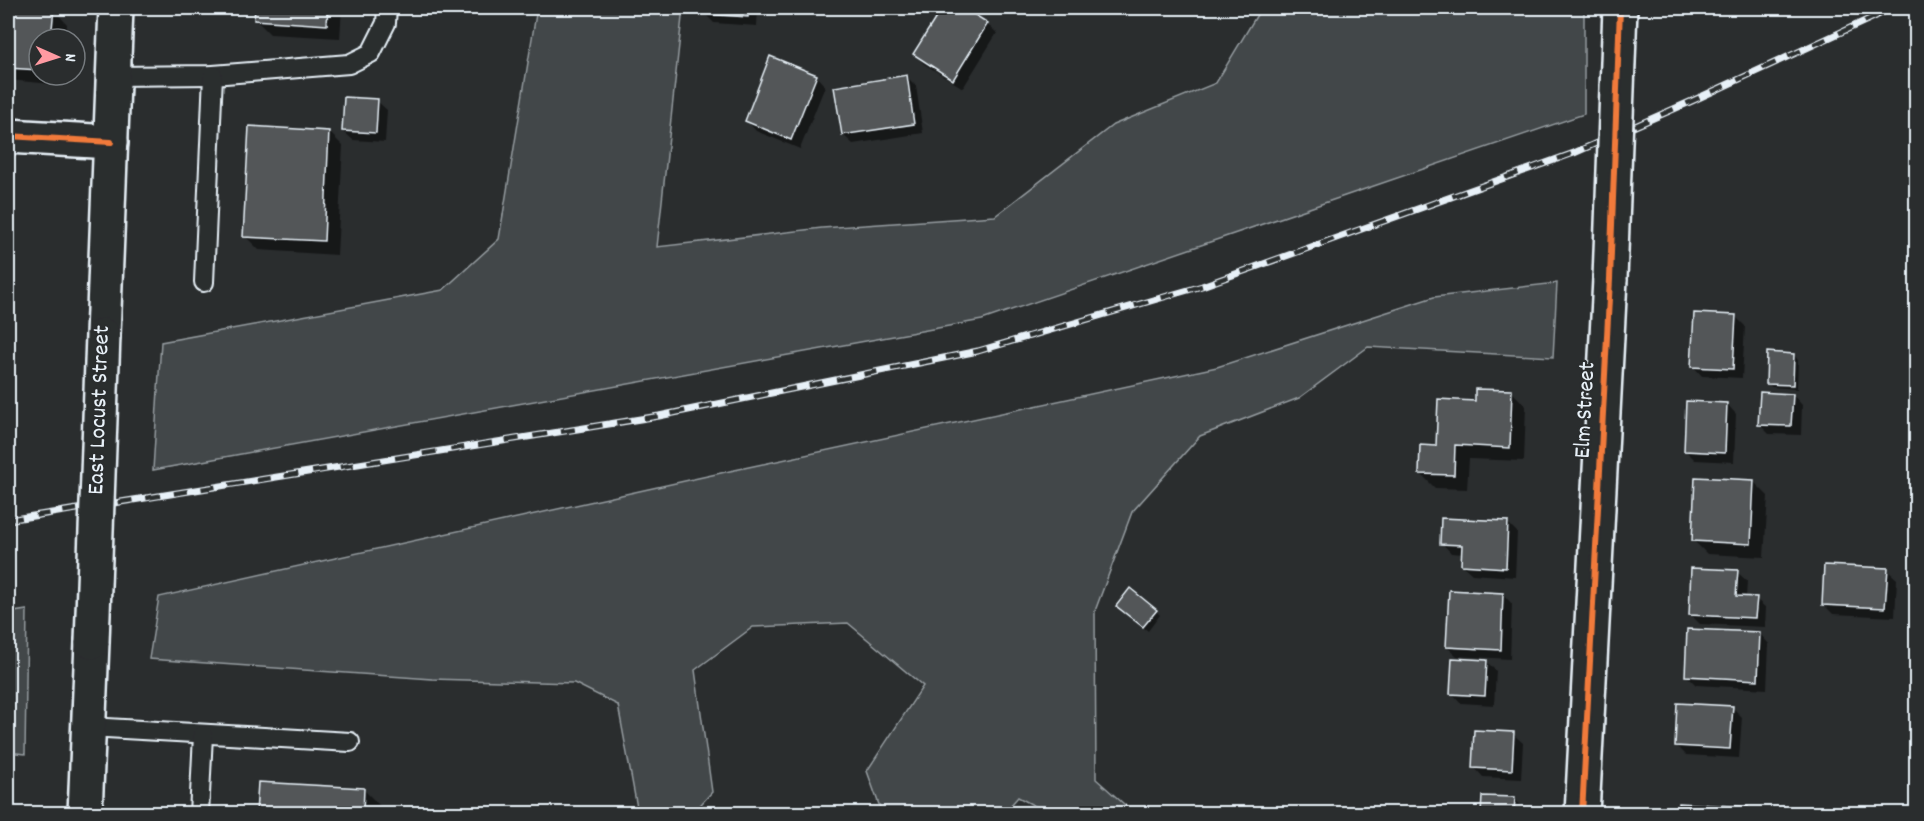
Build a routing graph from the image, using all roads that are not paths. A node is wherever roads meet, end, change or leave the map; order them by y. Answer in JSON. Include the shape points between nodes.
{"nodes":[{"id":1,"x":116,"y":8,"type":"edge"},
{"id":2,"x":387,"y":8,"type":"edge"},
{"id":3,"x":1620,"y":8,"type":"edge"},
{"id":4,"x":213,"y":75,"type":"junction"},
{"id":5,"x":113,"y":76,"type":"junction"},
{"id":6,"x":8,"y":136,"type":"edge"},
{"id":7,"x":111,"y":142,"type":"junction"},
{"id":8,"x":204,"y":282,"type":"dead end"},
{"id":9,"x":89,"y":727,"type":"junction"},
{"id":10,"x":203,"y":735,"type":"junction"},
{"id":11,"x":350,"y":742,"type":"dead end"},
{"id":12,"x":85,"y":813,"type":"edge"},
{"id":13,"x":199,"y":813,"type":"edge"},
{"id":14,"x":1582,"y":813,"type":"edge"}],
"edges":[{"from":1,"to":5,"type":"street","name":"East Locust Street"},
{"from":2,"to":4,"type":"lane","via":[[386,23],[371,53],[349,64]]},
{"from":3,"to":14,"type":"street","name":"Elm Street","bridge":true},
{"from":4,"to":5,"type":"lane"},
{"from":4,"to":8,"type":"lane"},
{"from":5,"to":7,"type":"street","name":"East Locust Street"},
{"from":6,"to":7,"type":"street"},
{"from":7,"to":9,"type":"street","name":"East Locust Street","bridge":true},
{"from":9,"to":10,"type":"lane"},
{"from":9,"to":12,"type":"street","name":"East Locust Street"},
{"from":10,"to":11,"type":"lane"},
{"from":10,"to":13,"type":"lane"}]}
